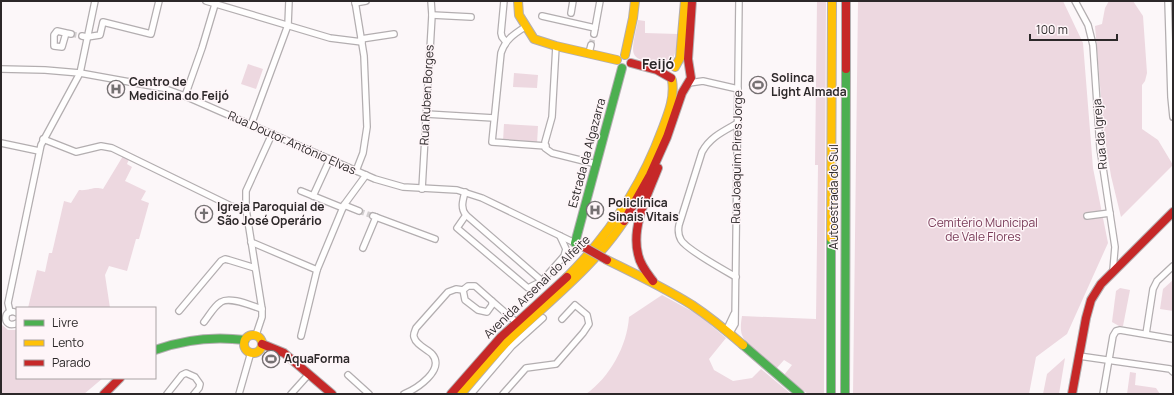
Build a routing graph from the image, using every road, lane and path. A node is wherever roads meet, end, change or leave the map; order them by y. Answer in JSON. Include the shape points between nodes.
{"nodes":[{"id":1,"x":95,"y":1,"type":"edge"},
{"id":2,"x":159,"y":1,"type":"edge"},
{"id":3,"x":206,"y":1,"type":"edge"},
{"id":4,"x":289,"y":1,"type":"edge"},
{"id":5,"x":366,"y":1,"type":"edge"},
{"id":6,"x":431,"y":1,"type":"edge"},
{"id":7,"x":504,"y":1,"type":"edge"},
{"id":8,"x":518,"y":1,"type":"edge"},
{"id":9,"x":574,"y":1,"type":"edge"},
{"id":10,"x":600,"y":1,"type":"edge"},
{"id":11,"x":636,"y":1,"type":"edge"},
{"id":12,"x":685,"y":1,"type":"edge"},
{"id":13,"x":692,"y":1,"type":"edge"},
{"id":14,"x":739,"y":1,"type":"edge"},
{"id":15,"x":832,"y":1,"type":"edge"},
{"id":16,"x":846,"y":1,"type":"edge"},
{"id":17,"x":1075,"y":1,"type":"edge"},
{"id":18,"x":1168,"y":1,"type":"edge"},
{"id":19,"x":215,"y":2,"type":"edge"},
{"id":20,"x":355,"y":2,"type":"edge"},
{"id":21,"x":572,"y":12,"type":"dead end"},
{"id":22,"x":432,"y":15,"type":"junction"},
{"id":23,"x":542,"y":16,"type":"dead end"},
{"id":24,"x":471,"y":17,"type":"dead end"},
{"id":25,"x":288,"y":25,"type":"junction"},
{"id":26,"x":527,"y":29,"type":"junction"},
{"id":27,"x":394,"y":34,"type":"dead end"},
{"id":28,"x":85,"y":36,"type":"junction"},
{"id":29,"x":361,"y":41,"type":"junction"},
{"id":30,"x":506,"y":42,"type":"junction"},
{"id":31,"x":1171,"y":44,"type":"edge"},
{"id":32,"x":553,"y":45,"type":"junction"},
{"id":33,"x":625,"y":55,"type":"junction"},
{"id":34,"x":617,"y":60,"type":"junction"},
{"id":35,"x":631,"y":63,"type":"junction"},
{"id":36,"x":622,"y":68,"type":"junction"},
{"id":37,"x":674,"y":68,"type":"junction"},
{"id":38,"x":1,"y":69,"type":"edge"},
{"id":39,"x":657,"y":70,"type":"junction"},
{"id":40,"x":690,"y":72,"type":"junction"},
{"id":41,"x":80,"y":73,"type":"junction"},
{"id":42,"x":671,"y":79,"type":"junction"},
{"id":43,"x":707,"y":82,"type":"junction"},
{"id":44,"x":688,"y":83,"type":"junction"},
{"id":45,"x":738,"y":89,"type":"junction"},
{"id":46,"x":185,"y":96,"type":"junction"},
{"id":47,"x":1172,"y":97,"type":"edge"},
{"id":48,"x":426,"y":114,"type":"junction"},
{"id":49,"x":675,"y":115,"type":"junction"},
{"id":50,"x":1173,"y":117,"type":"edge"},
{"id":51,"x":494,"y":118,"type":"junction"},
{"id":52,"x":738,"y":123,"type":"junction"},
{"id":53,"x":251,"y":124,"type":"junction"},
{"id":54,"x":272,"y":134,"type":"junction"},
{"id":55,"x":43,"y":139,"type":"junction"},
{"id":56,"x":1,"y":143,"type":"edge"},
{"id":57,"x":546,"y":146,"type":"junction"},
{"id":58,"x":39,"y":151,"type":"junction"},
{"id":59,"x":330,"y":159,"type":"junction"},
{"id":60,"x":596,"y":164,"type":"junction"},
{"id":61,"x":356,"y":171,"type":"junction"},
{"id":62,"x":366,"y":175,"type":"junction"},
{"id":63,"x":422,"y":189,"type":"junction"},
{"id":64,"x":301,"y":191,"type":"dead end"},
{"id":65,"x":465,"y":192,"type":"junction"},
{"id":66,"x":313,"y":196,"type":"junction"},
{"id":67,"x":246,"y":207,"type":"junction"},
{"id":68,"x":343,"y":207,"type":"junction"},
{"id":69,"x":359,"y":211,"type":"tunnel mouth"},
{"id":70,"x":1173,"y":212,"type":"edge"},
{"id":71,"x":1110,"y":213,"type":"junction"},
{"id":72,"x":466,"y":215,"type":"junction"},
{"id":73,"x":1086,"y":216,"type":"dead end"},
{"id":74,"x":560,"y":235,"type":"junction"},
{"id":75,"x":436,"y":240,"type":"dead end"},
{"id":76,"x":251,"y":242,"type":"junction"},
{"id":77,"x":575,"y":243,"type":"junction"},
{"id":78,"x":363,"y":248,"type":"dead end"},
{"id":79,"x":1173,"y":266,"type":"edge"},
{"id":80,"x":255,"y":268,"type":"junction"},
{"id":81,"x":317,"y":270,"type":"junction"},
{"id":82,"x":1113,"y":270,"type":"junction"},
{"id":83,"x":736,"y":277,"type":"junction"},
{"id":84,"x":542,"y":281,"type":"junction"},
{"id":85,"x":463,"y":290,"type":"junction"},
{"id":86,"x":669,"y":292,"type":"junction"},
{"id":87,"x":492,"y":301,"type":"junction"},
{"id":88,"x":262,"y":309,"type":"junction"},
{"id":89,"x":179,"y":311,"type":"dead end"},
{"id":90,"x":10,"y":312,"type":"junction"},
{"id":91,"x":16,"y":313,"type":"edge"},
{"id":92,"x":734,"y":314,"type":"junction"},
{"id":93,"x":543,"y":318,"type":"dead end"},
{"id":94,"x":562,"y":319,"type":"dead end"},
{"id":95,"x":713,"y":320,"type":"junction"},
{"id":96,"x":204,"y":322,"type":"dead end"},
{"id":97,"x":516,"y":322,"type":"junction"},
{"id":98,"x":16,"y":323,"type":"edge"},
{"id":99,"x":735,"y":324,"type":"junction"},
{"id":100,"x":727,"y":332,"type":"junction"},
{"id":101,"x":1146,"y":334,"type":"junction"},
{"id":102,"x":256,"y":335,"type":"junction"},
{"id":103,"x":301,"y":336,"type":"dead end"},
{"id":104,"x":1173,"y":339,"type":"edge"},
{"id":105,"x":245,"y":340,"type":"junction"},
{"id":106,"x":262,"y":344,"type":"junction"},
{"id":107,"x":742,"y":345,"type":"junction"},
{"id":108,"x":156,"y":350,"type":"edge"},
{"id":109,"x":251,"y":352,"type":"junction"},
{"id":110,"x":1079,"y":356,"type":"junction"},
{"id":111,"x":1109,"y":360,"type":"junction"},
{"id":112,"x":1173,"y":372,"type":"edge"},
{"id":113,"x":308,"y":374,"type":"junction"},
{"id":114,"x":348,"y":375,"type":"dead end"},
{"id":115,"x":119,"y":379,"type":"edge"},
{"id":116,"x":103,"y":394,"type":"edge"},
{"id":117,"x":167,"y":394,"type":"edge"},
{"id":118,"x":194,"y":394,"type":"edge"},
{"id":119,"x":239,"y":394,"type":"edge"},
{"id":120,"x":291,"y":394,"type":"edge"},
{"id":121,"x":332,"y":394,"type":"edge"},
{"id":122,"x":369,"y":394,"type":"edge"},
{"id":123,"x":404,"y":394,"type":"edge"},
{"id":124,"x":451,"y":394,"type":"edge"},
{"id":125,"x":461,"y":394,"type":"edge"},
{"id":126,"x":471,"y":394,"type":"edge"},
{"id":127,"x":503,"y":394,"type":"edge"},
{"id":128,"x":800,"y":394,"type":"edge"},
{"id":129,"x":831,"y":394,"type":"edge"},
{"id":130,"x":845,"y":394,"type":"edge"},
{"id":131,"x":1072,"y":394,"type":"edge"},
{"id":132,"x":1103,"y":394,"type":"edge"}],
"edges":[{"from":1,"to":28,"type":"street"},
{"from":2,"to":28,"type":"street","via":[[151,34],[103,22],[100,36]]},
{"from":3,"to":19,"type":"street"},
{"from":4,"to":25,"type":"street"},
{"from":5,"to":20,"type":"street"},
{"from":6,"to":22,"type":"street","name":"Rua Ruben Borges"},
{"from":7,"to":30,"type":"street","via":[[501,33]]},
{"from":8,"to":26,"type":"main road","via":[[519,15]]},
{"from":9,"to":21,"type":"street"},
{"from":10,"to":23,"type":"street","via":[[594,31]]},
{"from":11,"to":33,"type":"main road"},
{"from":12,"to":37,"type":"main road","via":[[681,55]]},
{"from":13,"to":40,"type":"main road","via":[[688,60]]},
{"from":14,"to":45,"type":"street","name":"Rua Joaquim Pires Jorge"},
{"from":15,"to":129,"type":"main road","name":"Autoestrada do Sul"},
{"from":16,"to":130,"type":"main road","name":"Autoestrada do Sul"},
{"from":17,"to":71,"type":"street","name":"Rua da Igreja","via":[[1088,25],[1093,45],[1100,148]]},
{"from":18,"to":31,"type":"street"},
{"from":19,"to":25,"type":"street"},
{"from":19,"to":46,"type":"street"},
{"from":20,"to":29,"type":"street"},
{"from":22,"to":24,"type":"street"},
{"from":22,"to":48,"type":"street","name":"Rua Ruben Borges"},
{"from":25,"to":29,"type":"street","via":[[330,38]]},
{"from":25,"to":53,"type":"street"},
{"from":26,"to":30,"type":"street"},
{"from":26,"to":32,"type":"main road"},
{"from":27,"to":29,"type":"street"},
{"from":28,"to":41,"type":"street"},
{"from":29,"to":61,"type":"street","via":[[367,128],[363,153]]},
{"from":30,"to":51,"type":"street","via":[[501,54]]},
{"from":31,"to":47,"type":"street"},
{"from":32,"to":34,"type":"main road","via":[[590,49]]},
{"from":32,"to":57,"type":"street","via":[[552,113]]},
{"from":33,"to":34,"type":"main road"},
{"from":33,"to":35,"type":"main road","via":[[630,57]]},
{"from":34,"to":36,"type":"main road","via":[[617,64]]},
{"from":35,"to":36,"type":"main road"},
{"from":35,"to":39,"type":"main road"},
{"from":36,"to":60,"type":"main road","name":"Estrada da Algazarra"},
{"from":37,"to":39,"type":"main road"},
{"from":37,"to":40,"type":"main road","via":[[683,66]]},
{"from":37,"to":42,"type":"main road"},
{"from":38,"to":41,"type":"street","name":"Rua Doutor António Elvas"},
{"from":39,"to":42,"type":"main road"},
{"from":40,"to":43,"type":"street"},
{"from":40,"to":44,"type":"main road","via":[[691,78]]},
{"from":41,"to":46,"type":"street","name":"Rua Doutor António Elvas","via":[[163,88]]},
{"from":41,"to":55,"type":"street"},
{"from":42,"to":44,"type":"main road","via":[[678,86]]},
{"from":42,"to":97,"type":"main road","name":"Avenida Arsenal do Alfeite","via":[[674,90],[658,142],[641,180],[623,210],[603,239],[576,268]]},
{"from":43,"to":44,"type":"street"},
{"from":43,"to":45,"type":"street"},
{"from":44,"to":49,"type":"main road","name":"Avenida Arsenal do Alfeite"},
{"from":45,"to":52,"type":"street","name":"Rua Joaquim Pires Jorge"},
{"from":46,"to":53,"type":"street","name":"Rua Doutor António Elvas"},
{"from":47,"to":50,"type":"street"},
{"from":48,"to":51,"type":"street"},
{"from":48,"to":63,"type":"street","name":"Rua Ruben Borges"},
{"from":49,"to":86,"type":"main road","via":[[639,219],[636,240],[637,254],[646,272],[652,280]]},
{"from":49,"to":125,"type":"main road","name":"Avenida Arsenal do Alfeite","via":[[644,191],[609,243],[567,288],[510,338]]},
{"from":51,"to":57,"type":"street","via":[[492,142]]},
{"from":52,"to":83,"type":"street","name":"Rua Joaquim Pires Jorge"},
{"from":52,"to":83,"type":"street","via":[[714,137],[706,145],[678,231],[682,242],[689,248]]},
{"from":53,"to":54,"type":"street","name":"Rua Doutor António Elvas"},
{"from":54,"to":59,"type":"street","name":"Rua Doutor António Elvas"},
{"from":54,"to":67,"type":"street","via":[[246,191]]},
{"from":55,"to":58,"type":"street"},
{"from":55,"to":67,"type":"street","via":[[76,152],[101,146],[112,148],[231,206]]},
{"from":56,"to":58,"type":"street"},
{"from":57,"to":60,"type":"street","via":[[552,153]]},
{"from":58,"to":90,"type":"street","via":[[8,303]]},
{"from":59,"to":61,"type":"street","name":"Rua Doutor António Elvas"},
{"from":59,"to":66,"type":"street"},
{"from":60,"to":77,"type":"main road","name":"Estrada da Algazarra"},
{"from":61,"to":62,"type":"street","name":"Rua Doutor António Elvas"},
{"from":62,"to":63,"type":"street","name":"Rua Doutor António Elvas","via":[[394,186]]},
{"from":62,"to":68,"type":"street"},
{"from":63,"to":65,"type":"street","name":"Rua Doutor António Elvas"},
{"from":64,"to":66,"type":"street"},
{"from":65,"to":72,"type":"street","via":[[462,207]]},
{"from":65,"to":74,"type":"street","name":"Rua Doutor António Elvas"},
{"from":66,"to":68,"type":"street"},
{"from":67,"to":76,"type":"street"},
{"from":68,"to":69,"type":"street"},
{"from":68,"to":81,"type":"street"},
{"from":70,"to":82,"type":"main road"},
{"from":71,"to":73,"type":"street"},
{"from":71,"to":82,"type":"street","name":"Rua da Igreja","via":[[1115,247]]},
{"from":72,"to":84,"type":"street"},
{"from":72,"to":84,"type":"street","via":[[457,228],[528,288]]},
{"from":74,"to":77,"type":"street","name":"Rua Doutor António Elvas"},
{"from":74,"to":84,"type":"street","via":[[566,249],[564,256]]},
{"from":75,"to":78,"type":"street","via":[[374,217]]},
{"from":76,"to":80,"type":"street"},
{"from":76,"to":81,"type":"street"},
{"from":77,"to":86,"type":"main road","bridge":true},
{"from":79,"to":101,"type":"street","via":[[1157,281],[1153,289]]},
{"from":80,"to":88,"type":"street"},
{"from":80,"to":89,"type":"street","via":[[221,260]]},
{"from":81,"to":103,"type":"street"},
{"from":82,"to":110,"type":"main road","via":[[1091,300]]},
{"from":83,"to":92,"type":"street","name":"Rua Joaquim Pires Jorge"},
{"from":85,"to":87,"type":"street","via":[[468,286],[474,286]]},
{"from":85,"to":87,"type":"street","via":[[465,300],[478,310],[487,312]]},
{"from":85,"to":123,"type":"street","via":[[448,292],[416,328],[414,339],[432,354],[436,366],[421,384]]},
{"from":86,"to":95,"type":"main road"},
{"from":87,"to":97,"type":"street"},
{"from":88,"to":96,"type":"street","via":[[225,300]]},
{"from":88,"to":102,"type":"street"},
{"from":90,"to":91,"type":"street"},
{"from":90,"to":98,"type":"street","via":[[6,316],[6,322],[11,325]]},
{"from":92,"to":95,"type":"street","via":[[726,321]]},
{"from":92,"to":99,"type":"street","name":"Rua Joaquim Pires Jorge"},
{"from":92,"to":100,"type":"street","name":"Rua Joaquim Pires Jorge"},
{"from":93,"to":126,"type":"street","via":[[512,346]]},
{"from":94,"to":127,"type":"street","via":[[575,304],[587,315],[589,324],[556,364],[526,368]]},
{"from":95,"to":100,"type":"main road"},
{"from":97,"to":124,"type":"main road","name":"Avenida Arsenal do Alfeite"},
{"from":99,"to":100,"type":"street","via":[[731,331]]},
{"from":99,"to":107,"type":"street","name":"Rua Joaquim Pires Jorge"},
{"from":100,"to":107,"type":"main road"},
{"from":101,"to":104,"type":"street"},
{"from":101,"to":111,"type":"street","via":[[1120,330],[1116,332]]},
{"from":102,"to":105,"type":"main road","via":[[251,335]]},
{"from":102,"to":106,"type":"main road","via":[[262,340]]},
{"from":105,"to":108,"type":"main road","via":[[208,336],[176,342]]},
{"from":105,"to":109,"type":"main road","via":[[246,349]]},
{"from":106,"to":109,"type":"main road","via":[[257,352]]},
{"from":106,"to":113,"type":"main road","via":[[284,353]]},
{"from":107,"to":128,"type":"main road"},
{"from":109,"to":119,"type":"street"},
{"from":110,"to":111,"type":"street"},
{"from":110,"to":131,"type":"main road"},
{"from":111,"to":112,"type":"street","via":[[1170,369]]},
{"from":111,"to":132,"type":"street"},
{"from":113,"to":120,"type":"street"},
{"from":113,"to":121,"type":"main road"},
{"from":114,"to":122,"type":"street"},
{"from":115,"to":116,"type":"main road"},
{"from":117,"to":118,"type":"street","via":[[186,373],[195,377],[200,384]]}]}
